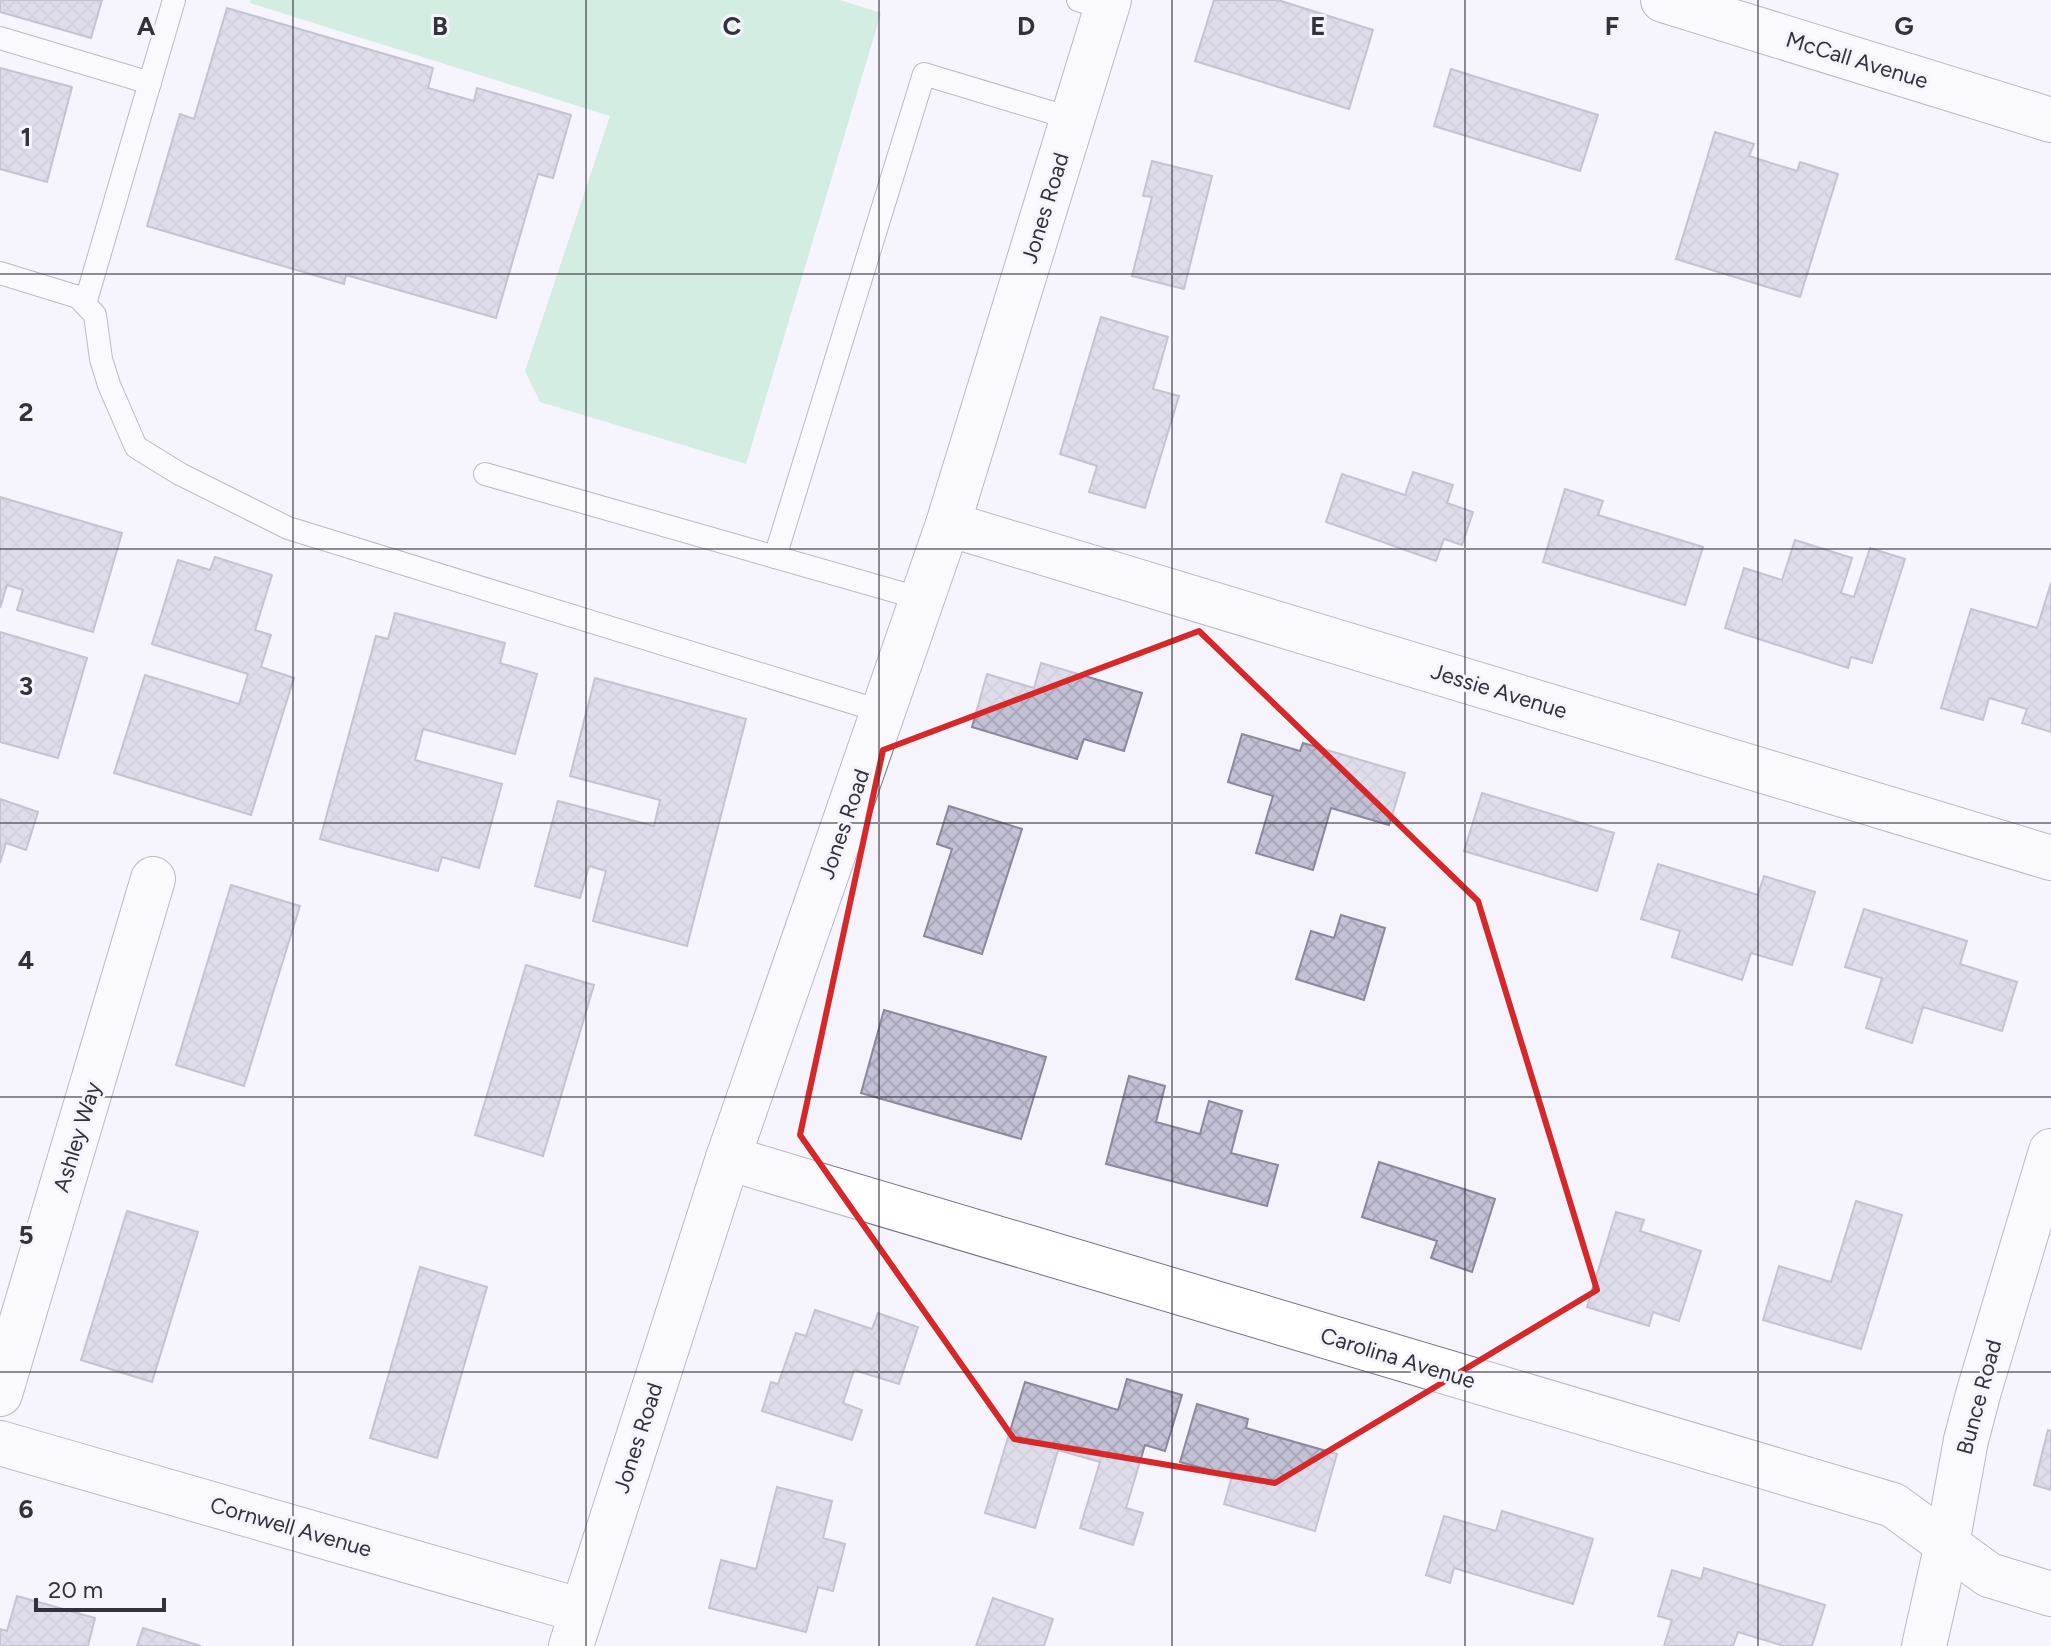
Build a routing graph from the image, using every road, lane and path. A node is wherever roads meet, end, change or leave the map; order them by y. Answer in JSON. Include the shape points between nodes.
{"nodes":[{"id":1,"x":174,"y":0,"type":"edge"},
{"id":2,"x":1663,"y":0,"type":"edge"},
{"id":3,"x":1098,"y":3,"type":"edge"},
{"id":4,"x":0,"y":38,"type":"edge"},
{"id":5,"x":150,"y":83,"type":"junction"},
{"id":6,"x":1073,"y":119,"type":"junction"},
{"id":7,"x":2051,"y":120,"type":"edge"},
{"id":8,"x":0,"y":273,"type":"edge"},
{"id":9,"x":85,"y":304,"type":"junction"},
{"id":10,"x":485,"y":474,"type":"dead end"},
{"id":11,"x":948,"y":524,"type":"junction"},
{"id":12,"x":775,"y":557,"type":"junction"},
{"id":13,"x":922,"y":599,"type":"junction"},
{"id":14,"x":883,"y":712,"type":"junction"},
{"id":15,"x":2051,"y":858,"type":"edge"},
{"id":16,"x":153,"y":879,"type":"dead end"},
{"id":17,"x":2051,"y":1151,"type":"edge"},
{"id":18,"x":728,"y":1158,"type":"junction"},
{"id":19,"x":0,"y":1394,"type":"edge"},
{"id":20,"x":0,"y":1443,"type":"edge"},
{"id":21,"x":1947,"y":1544,"type":"junction"},
{"id":22,"x":2051,"y":1594,"type":"edge"},
{"id":23,"x":577,"y":1629,"type":"edge"},
{"id":24,"x":1924,"y":1646,"type":"edge"}],
"edges":[{"from":1,"to":5,"type":"lane"},
{"from":2,"to":7,"type":"street","name":"McCall Avenue"},
{"from":3,"to":6,"type":"street","name":"Jones Road"},
{"from":4,"to":5,"type":"lane"},
{"from":5,"to":9,"type":"lane"},
{"from":6,"to":11,"type":"street","name":"Jones Road"},
{"from":6,"to":12,"type":"lane","via":[[924,74]]},
{"from":8,"to":9,"type":"lane","via":[[78,297]]},
{"from":9,"to":14,"type":"lane","via":[[95,315],[109,385],[136,447],[180,474],[288,528]]},
{"from":10,"to":12,"type":"lane"},
{"from":11,"to":13,"type":"street","name":"Jones Road"},
{"from":11,"to":15,"type":"street","name":"Jessie Avenue"},
{"from":12,"to":13,"type":"lane"},
{"from":13,"to":14,"type":"street","name":"Jones Road"},
{"from":14,"to":18,"type":"street","name":"Jones Road"},
{"from":16,"to":19,"type":"street","name":"Ashley Way"},
{"from":17,"to":21,"type":"street","name":"Bunce Road","via":[[1979,1391]]},
{"from":18,"to":21,"type":"street","name":"Carolina Avenue","via":[[1893,1505]]},
{"from":18,"to":23,"type":"street","name":"Jones Road"},
{"from":20,"to":23,"type":"street","name":"Cornwell Avenue"},
{"from":21,"to":22,"type":"street","name":"Carolina Avenue","via":[[1989,1575]]},
{"from":21,"to":24,"type":"street","name":"Bunce Road"}]}
